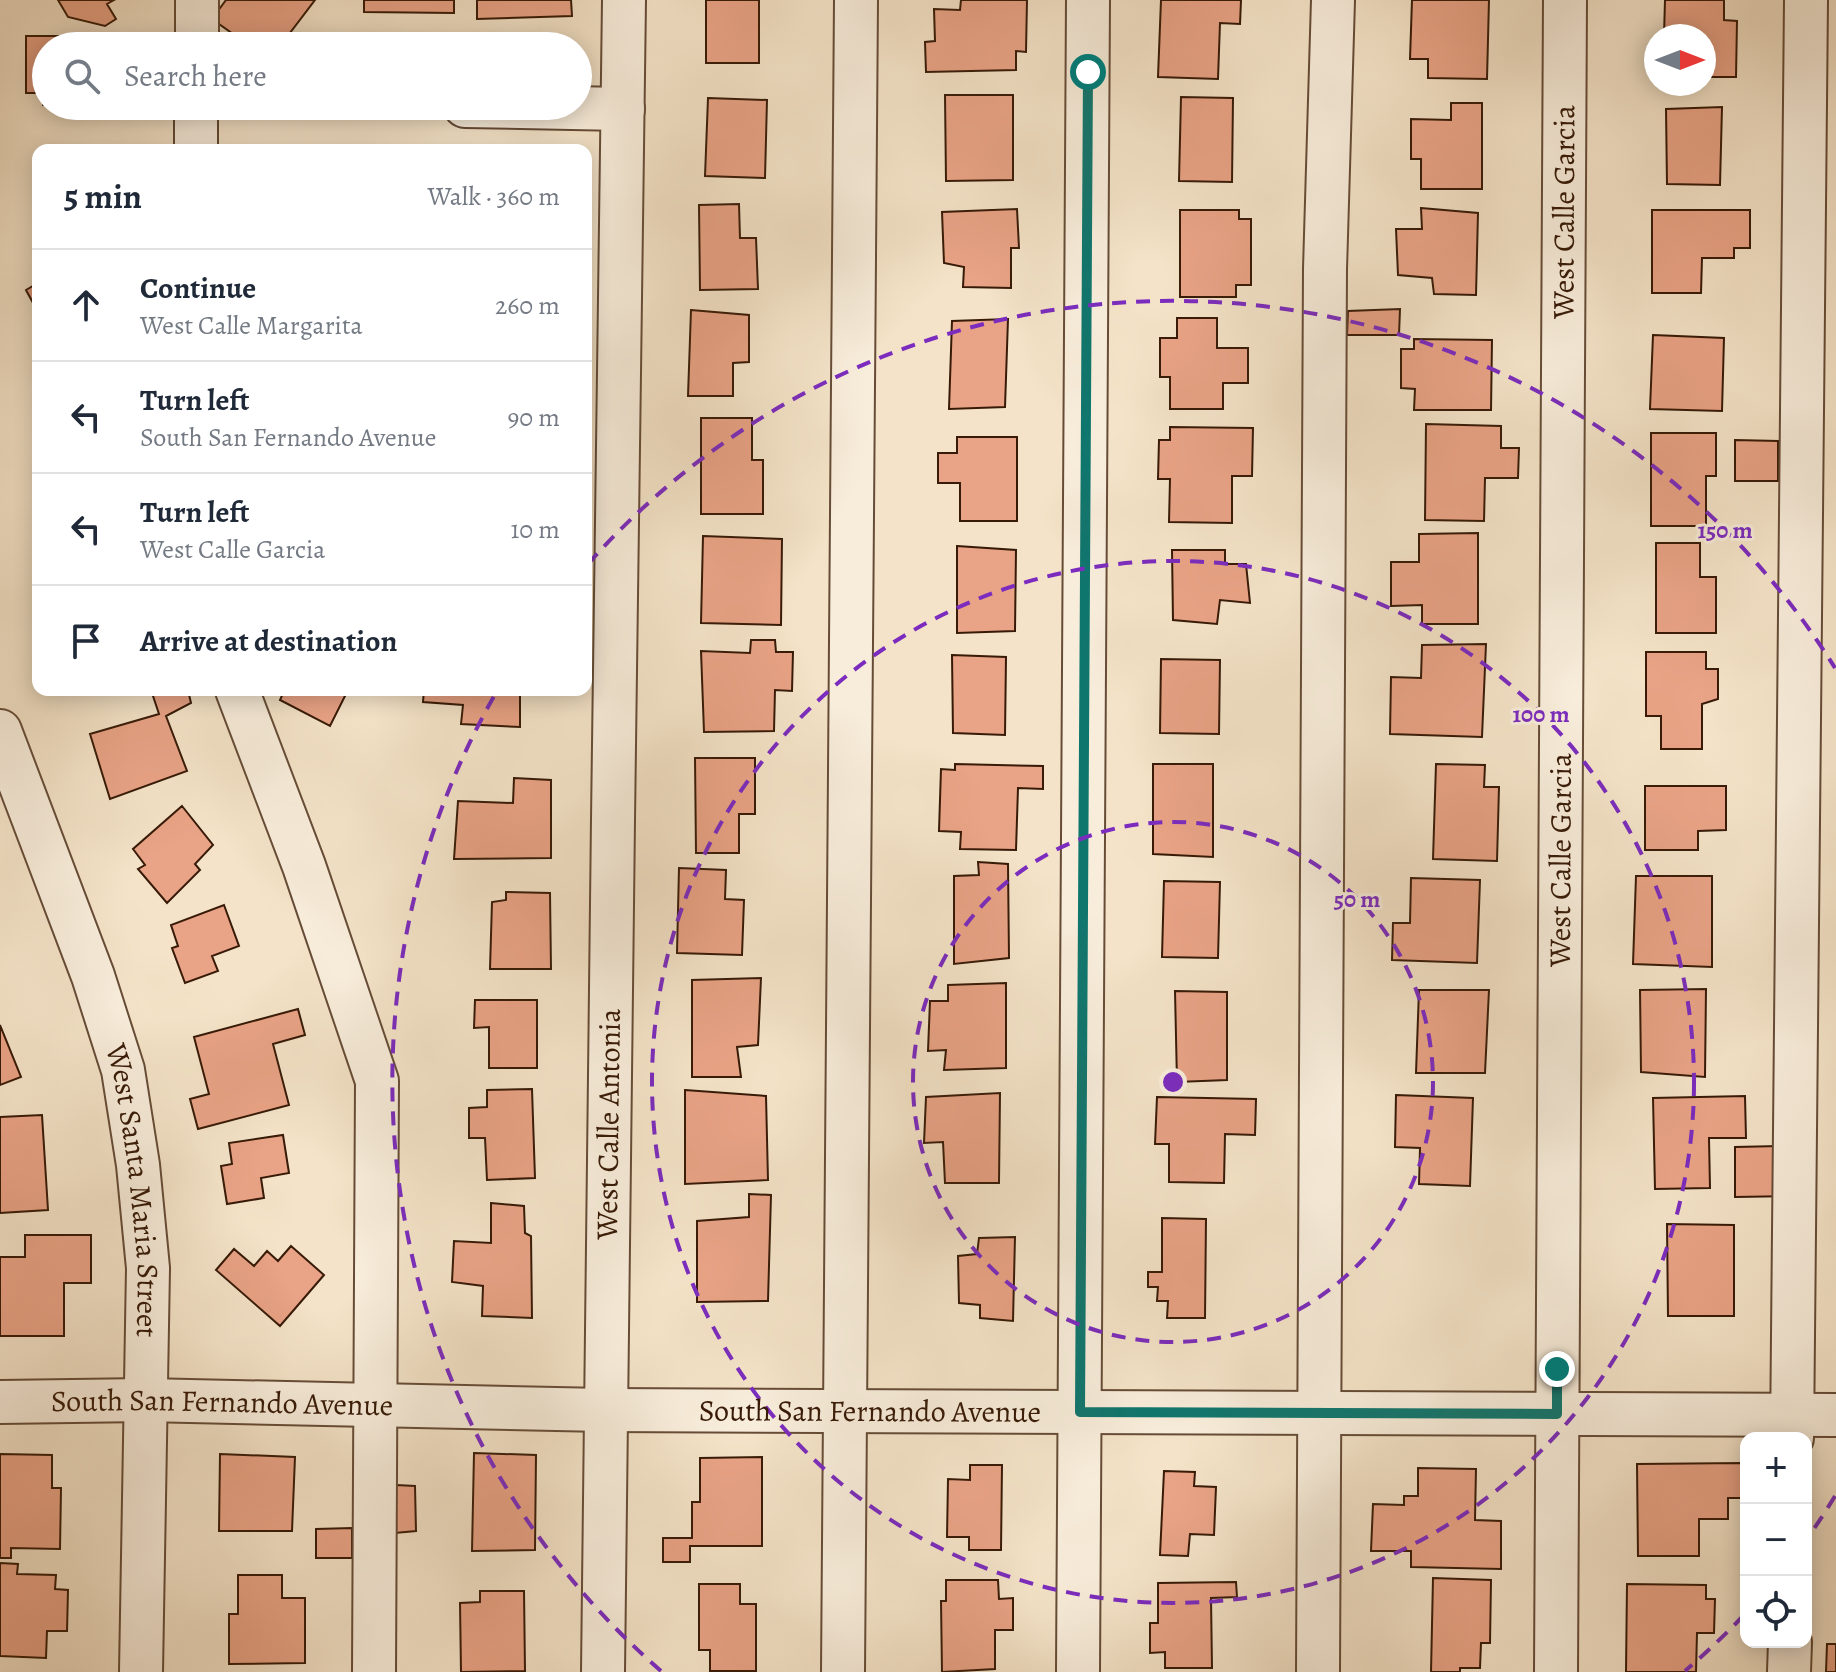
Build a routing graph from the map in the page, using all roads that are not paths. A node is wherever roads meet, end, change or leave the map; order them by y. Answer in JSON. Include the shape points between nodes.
{"nodes":[{"id":1,"x":197,"y":0,"type":"edge"},
{"id":2,"x":624,"y":0,"type":"edge"},
{"id":3,"x":856,"y":0,"type":"edge"},
{"id":4,"x":1088,"y":0,"type":"edge"},
{"id":5,"x":1333,"y":0,"type":"edge"},
{"id":6,"x":1565,"y":0,"type":"edge"},
{"id":7,"x":1806,"y":0,"type":"edge"},
{"id":8,"x":197,"y":32,"type":"edge"},
{"id":9,"x":592,"y":108,"type":"edge"},
{"id":10,"x":623,"y":109,"type":"junction"},
{"id":11,"x":196,"y":120,"type":"edge"},
{"id":12,"x":196,"y":144,"type":"edge"},
{"id":13,"x":602,"y":334,"type":"edge"},
{"id":14,"x":602,"y":574,"type":"edge"},
{"id":15,"x":239,"y":696,"type":"edge"},
{"id":16,"x":0,"y":731,"type":"edge"},
{"id":17,"x":145,"y":1400,"type":"junction"},
{"id":18,"x":0,"y":1402,"type":"edge"},
{"id":19,"x":376,"y":1405,"type":"junction"},
{"id":20,"x":604,"y":1410,"type":"junction"},
{"id":21,"x":845,"y":1411,"type":"junction"},
{"id":22,"x":1080,"y":1412,"type":"junction"},
{"id":23,"x":1318,"y":1413,"type":"junction"},
{"id":24,"x":1557,"y":1414,"type":"junction"},
{"id":25,"x":1836,"y":1415,"type":"edge"},
{"id":26,"x":1792,"y":1427,"type":"edge"},
{"id":27,"x":1790,"y":1648,"type":"edge"},
{"id":28,"x":141,"y":1672,"type":"edge"},
{"id":29,"x":374,"y":1672,"type":"edge"},
{"id":30,"x":603,"y":1672,"type":"edge"},
{"id":31,"x":843,"y":1672,"type":"edge"},
{"id":32,"x":1078,"y":1672,"type":"edge"},
{"id":33,"x":1318,"y":1672,"type":"edge"},
{"id":34,"x":1556,"y":1672,"type":"edge"},
{"id":35,"x":1789,"y":1672,"type":"edge"}],
"edges":[{"from":1,"to":8,"type":"street"},
{"from":2,"to":10,"type":"street","name":"West Calle Antonia"},
{"from":3,"to":21,"type":"street"},
{"from":4,"to":22,"type":"street"},
{"from":5,"to":23,"type":"street","via":[[1325,269]]},
{"from":6,"to":24,"type":"street","name":"West Calle Garcia"},
{"from":7,"to":26,"type":"street"},
{"from":9,"to":10,"type":"street"},
{"from":10,"to":13,"type":"street","name":"West Calle Antonia"},
{"from":11,"to":12,"type":"street"},
{"from":13,"to":14,"type":"street","name":"West Calle Antonia"},
{"from":14,"to":20,"type":"street","name":"West Calle Antonia"},
{"from":15,"to":19,"type":"street","via":[[377,1081]]},
{"from":16,"to":17,"type":"street","name":"West Santa Maria Street","via":[[123,1070],[148,1268]]},
{"from":17,"to":18,"type":"street","name":"South San Fernando Avenue"},
{"from":17,"to":19,"type":"street","name":"South San Fernando Avenue"},
{"from":17,"to":28,"type":"street","name":"West Santa Maria Street"},
{"from":19,"to":20,"type":"street","name":"South San Fernando Avenue"},
{"from":19,"to":29,"type":"street"},
{"from":20,"to":21,"type":"street","name":"South San Fernando Avenue"},
{"from":20,"to":30,"type":"street","name":"West Calle Antonia"},
{"from":21,"to":22,"type":"street","name":"South San Fernando Avenue"},
{"from":21,"to":31,"type":"street"},
{"from":22,"to":23,"type":"street","name":"South San Fernando Avenue"},
{"from":22,"to":32,"type":"street"},
{"from":23,"to":24,"type":"street","name":"South San Fernando Avenue"},
{"from":23,"to":33,"type":"street"},
{"from":24,"to":26,"type":"street","name":"South San Fernando Avenue"},
{"from":24,"to":34,"type":"street","name":"West Calle Garcia"},
{"from":25,"to":26,"type":"street","name":"South San Fernando Avenue"},
{"from":27,"to":35,"type":"street"}]}
